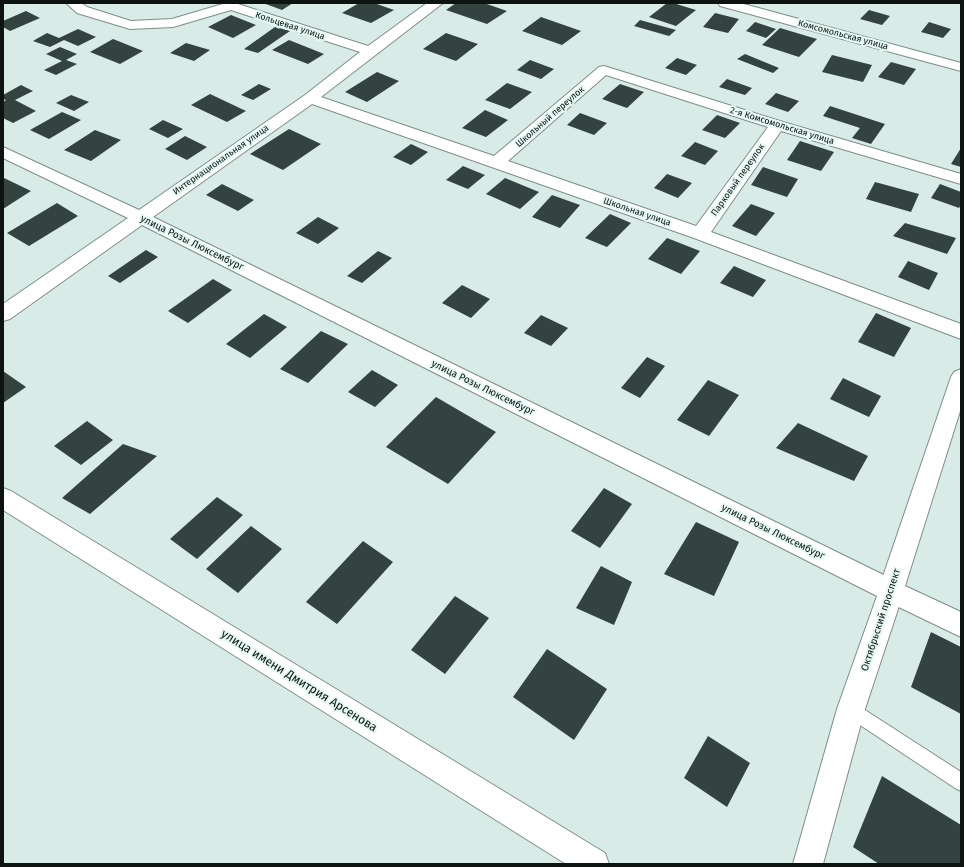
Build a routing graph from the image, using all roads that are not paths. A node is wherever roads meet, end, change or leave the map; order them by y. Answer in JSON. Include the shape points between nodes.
{"nodes":[{"id":1,"x":73,"y":3,"type":"edge"},
{"id":2,"x":436,"y":3,"type":"edge"},
{"id":3,"x":725,"y":3,"type":"edge"},
{"id":4,"x":223,"y":6,"type":"edge"},
{"id":5,"x":370,"y":51,"type":"junction"},
{"id":6,"x":961,"y":67,"type":"edge"},
{"id":7,"x":604,"y":70,"type":"joint"},
{"id":8,"x":310,"y":98,"type":"junction"},
{"id":9,"x":777,"y":125,"type":"junction"},
{"id":10,"x":3,"y":152,"type":"edge"},
{"id":11,"x":496,"y":163,"type":"junction"},
{"id":12,"x":961,"y":179,"type":"edge"},
{"id":13,"x":140,"y":217,"type":"junction"},
{"id":14,"x":700,"y":234,"type":"junction"},
{"id":15,"x":3,"y":314,"type":"edge"},
{"id":16,"x":961,"y":332,"type":"edge"},
{"id":17,"x":961,"y":377,"type":"edge"},
{"id":18,"x":3,"y":498,"type":"edge"},
{"id":19,"x":891,"y":591,"type":"junction"},
{"id":20,"x":961,"y":625,"type":"edge"},
{"id":21,"x":851,"y":709,"type":"junction"},
{"id":22,"x":961,"y":782,"type":"edge"},
{"id":23,"x":594,"y":864,"type":"edge"},
{"id":24,"x":808,"y":864,"type":"edge"}],
"edges":[{"from":1,"to":4,"type":"street","name":"Кольцевая улица","via":[[82,10],[130,25],[173,23]]},
{"from":2,"to":5,"type":"street","name":"Интернациональная улица"},
{"from":3,"to":6,"type":"street","name":"Комсомольская улица"},
{"from":4,"to":5,"type":"street","name":"Кольцевая улица","via":[[231,6]]},
{"from":5,"to":8,"type":"street","name":"Интернациональная улица"},
{"from":7,"to":9,"type":"street","name":"2-я Комсомольская улица"},
{"from":7,"to":11,"type":"street","name":"Школьный переулок"},
{"from":8,"to":11,"type":"street","name":"Школьная улица"},
{"from":8,"to":13,"type":"street","name":"Интернациональная улица"},
{"from":9,"to":12,"type":"street","name":"2-я Комсомольская улица"},
{"from":9,"to":14,"type":"street","name":"Парковый переулок"},
{"from":10,"to":13,"type":"street","name":"улица Розы Люксембург"},
{"from":11,"to":14,"type":"street","name":"Школьная улица"},
{"from":13,"to":15,"type":"street","name":"Интернациональная улица"},
{"from":13,"to":19,"type":"street","name":"улица Розы Люксембург"},
{"from":14,"to":16,"type":"street","name":"Школьная улица"},
{"from":17,"to":19,"type":"street","name":"Октябрьский проспект"},
{"from":18,"to":23,"type":"street","name":"улица имени Дмитрия Арсенова"},
{"from":19,"to":20,"type":"street","name":"улица Розы Люксембург"},
{"from":19,"to":21,"type":"street","name":"Октябрьский проспект"},
{"from":21,"to":22,"type":"lane"},
{"from":21,"to":24,"type":"street","name":"Октябрьский проспект"}]}
